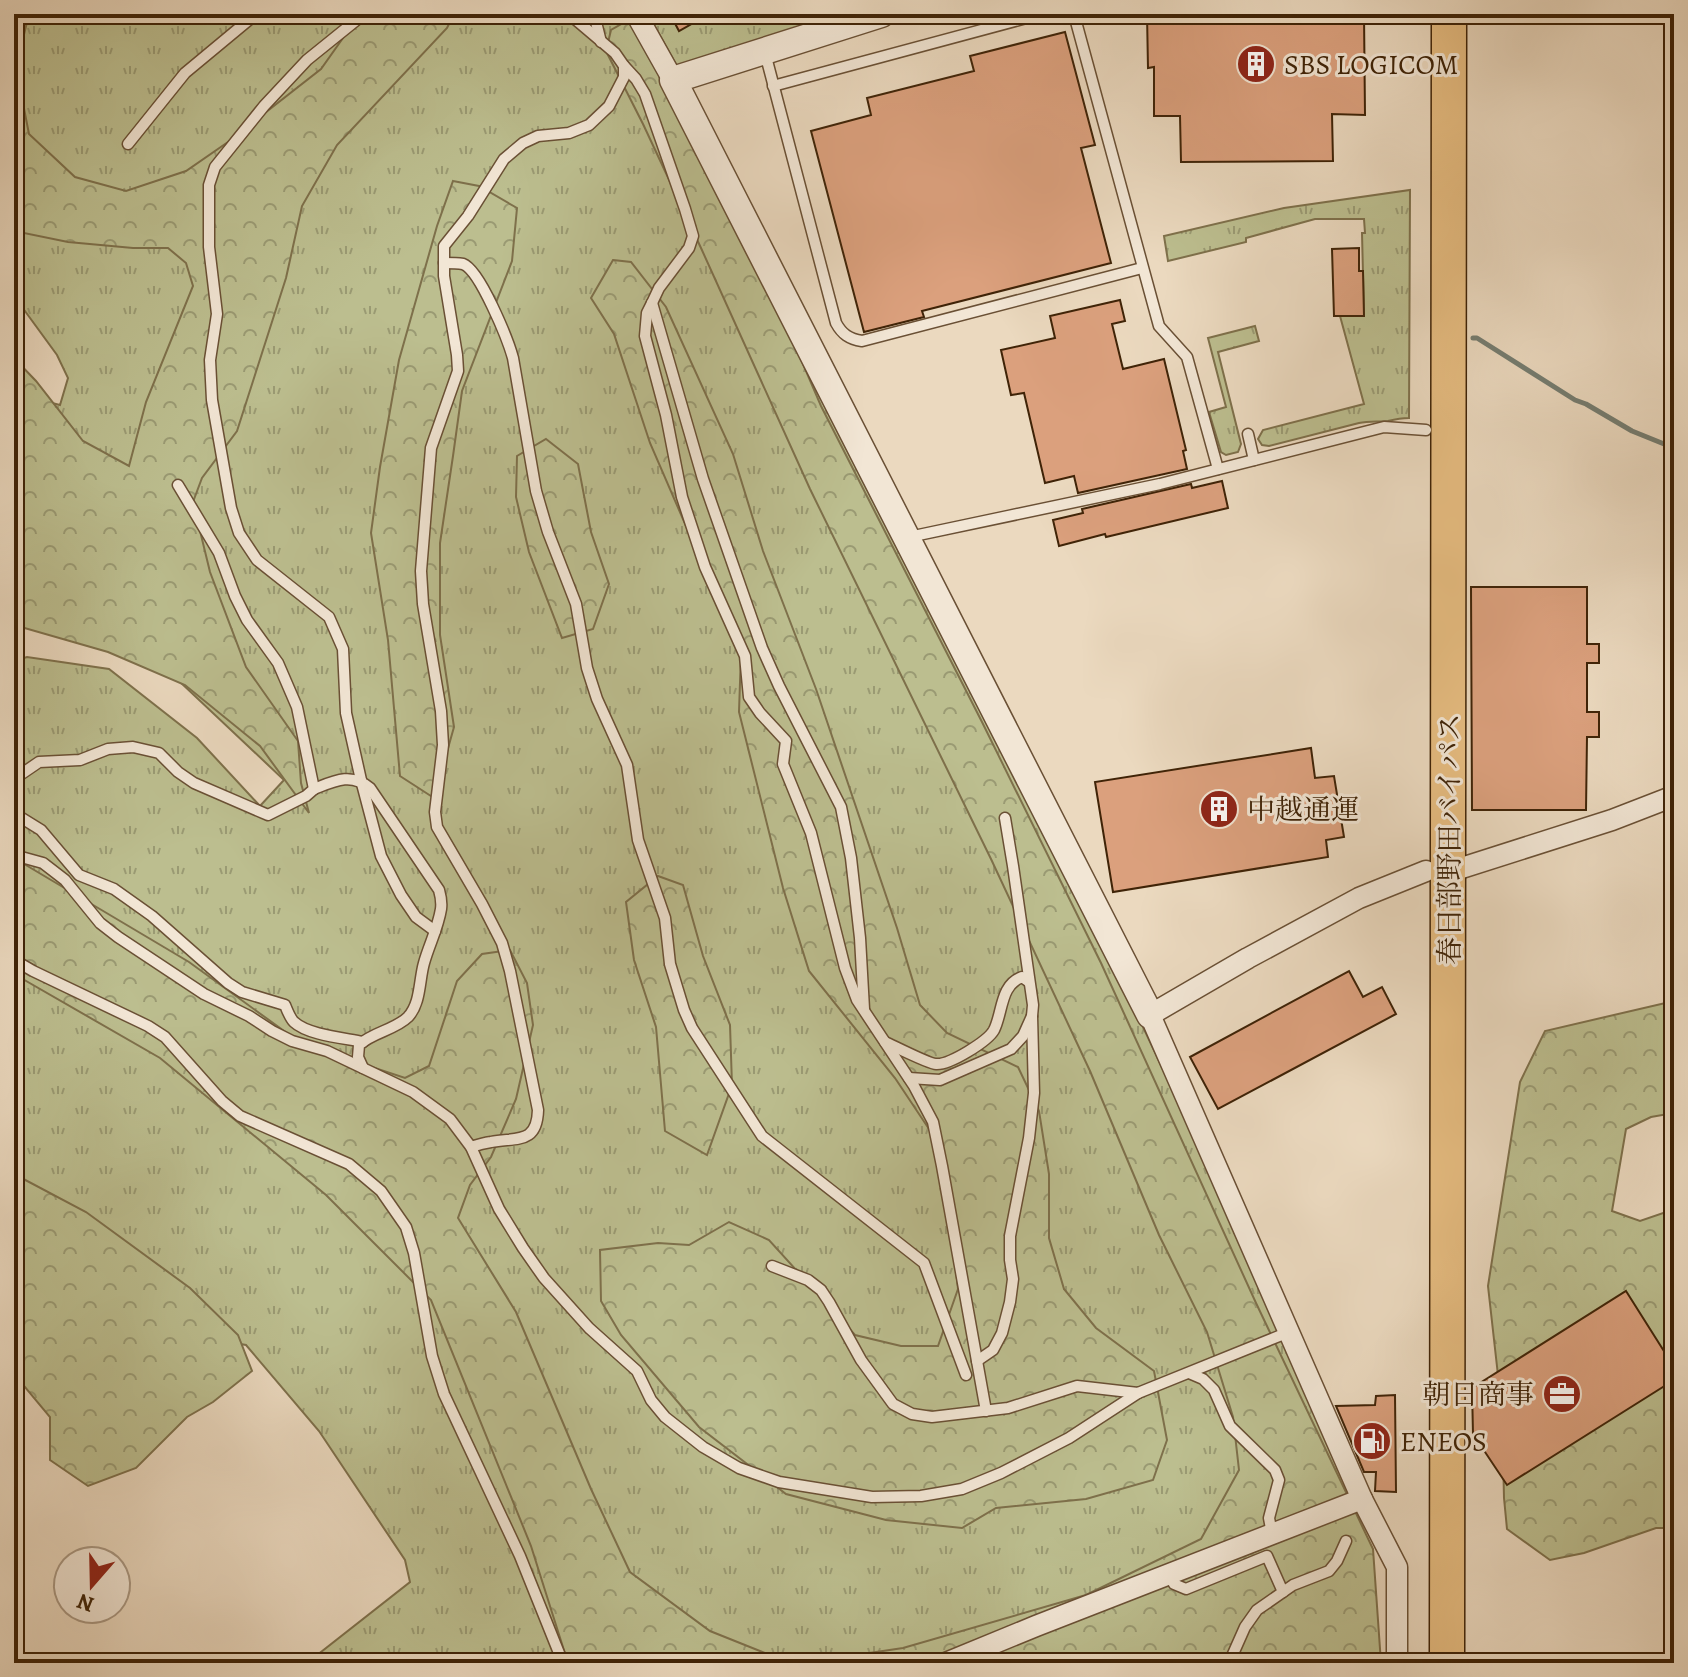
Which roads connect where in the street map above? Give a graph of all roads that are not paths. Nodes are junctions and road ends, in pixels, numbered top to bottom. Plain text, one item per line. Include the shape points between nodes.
1 (256, 14) edge
2 (364, 14) edge
3 (569, 14) edge
4 (594, 14) edge
5 (636, 14) edge
6 (881, 14) edge
7 (1041, 14) edge
8 (1073, 14) edge
9 (1427, 14) edge
10 (1449, 14) edge
11 (601, 42) junction
12 (764, 51) junction
13 (624, 66) junction
14 (673, 80) junction
15 (773, 86) junction
16 (128, 144) dead end
17 (444, 263) junction
18 (1142, 268) junction
19 (652, 303) junction
20 (1426, 430) junction
21 (1248, 434) dead end
22 (1254, 460) junction
23 (1218, 469) junction
24 (178, 485) dead end
25 (906, 538) junction
26 (16, 776) edge
27 (361, 780) junction
28 (314, 789) junction
29 (1674, 796) edge
30 (1005, 818) dead end
31 (14, 855) edge
32 (1438, 872) junction
33 (435, 931) junction
34 (14, 960) edge
35 (1029, 982) junction
36 (864, 1011) junction
37 (1150, 1015) junction
38 (1032, 1016) junction
39 (885, 1042) junction
40 (361, 1043) junction
41 (327, 1051) junction
42 (363, 1068) junction
43 (909, 1078) junction
44 (471, 1147) junction
45 (772, 1266) dead end
46 (971, 1331) junction
47 (1289, 1332) junction
48 (952, 1335) junction
49 (977, 1361) junction
50 (1189, 1373) junction
51 (966, 1375) dead end
52 (1138, 1393) junction
53 (986, 1411) junction
54 (1362, 1499) junction
55 (1272, 1534) junction
56 (1346, 1541) dead end
57 (1169, 1574) junction
58 (1283, 1592) junction
59 (563, 1663) edge
60 (946, 1663) edge
61 (1229, 1663) edge
62 (1397, 1663) edge
63 (1424, 1663) edge
64 (1447, 1663) edge

1 - 16 lane via 185,73
2 - 27 lane via 307,60 264,106 215,167 209,185 217,314 210,360 212,400 231,508 239,533 257,560 329,617 343,649 346,713
3 - 11 lane
4 - 11 lane
5 - 14 street
6 - 12 street
7 - 15 lane
8 - 18 lane
9 - 20 highway, 春日部野田バイパス
10 - 32 highway, 春日部野田バイパス
11 - 13 lane
12 - 14 street
12 - 15 lane
13 - 17 lane via 609,106 589,125 538,136 504,159 444,246
13 - 19 lane via 645,94 693,236
14 - 25 street
15 - 18 lane via 836,323 853,340
17 - 44 lane via 458,371 431,448 421,571 443,745 435,812 437,827 502,943 538,1110 538,1120 526,1137
17 - 48 lane via 474,272 507,338 536,491 576,604 597,699 627,765 638,840 665,918 670,964 692,1028 762,1136 924,1263
18 - 23 lane via 1159,326 1187,357
19 - 36 lane via 703,479 762,648 841,807 859,924
19 - 36 lane via 645,336 682,497 705,567 745,656 749,697 786,741 783,764 811,833 845,968
20 - 22 lane via 1384,427
20 - 32 highway, 春日部野田バイパス
21 - 22 lane
22 - 23 lane
23 - 25 lane
24 - 28 lane via 219,553 247,620 278,663 297,707
25 - 37 street
26 - 28 lane via 39,762 80,760 108,749 133,747 159,753 194,783 268,815
26 - 40 lane via 15,808 20,817 41,830 79,875 114,889 152,916 242,992 285,1005 293,1021 304,1028
27 - 28 lane
27 - 33 lane via 381,856 416,917
27 - 33 lane via 439,890 442,904
29 - 32 street
30 - 35 lane
31 - 41 lane via 43,863 65,880 100,923 204,994 292,1041
32 - 37 street via 1359,898
32 - 63 highway, 春日部野田バイパス
32 - 64 highway, 春日部野田バイパス
33 - 40 lane via 409,1016
34 - 59 lane via 148,1026 165,1037 240,1116 349,1164 381,1191 406,1227 444,1394
35 - 38 lane
35 - 39 lane via 1017,978 1004,995 993,1032 958,1059 936,1065
36 - 39 lane
37 - 47 street
38 - 43 lane via 1011,1049 940,1080
38 - 49 lane via 1034,1093 1010,1236 1010,1302 993,1350
39 - 43 lane
40 - 41 lane
40 - 42 lane via 358,1057
41 - 42 lane
42 - 44 lane via 413,1092 450,1119
43 - 46 lane via 933,1122
44 - 52 lane via 499,1209 544,1278 637,1371 665,1417 739,1468 779,1482 872,1497 962,1489 1069,1438
45 - 53 lane via 821,1290 893,1404 932,1417
46 - 48 lane
46 - 49 lane
47 - 50 lane
47 - 54 street
48 - 51 lane
49 - 53 lane
50 - 52 lane
50 - 55 lane via 1214,1390 1230,1426 1275,1470 1279,1480 1269,1518
52 - 53 lane via 1077,1386
54 - 55 street
54 - 62 street via 1397,1567
55 - 57 street
56 - 58 lane via 1329,1571
57 - 58 lane via 1174,1584 1186,1589 1267,1556
57 - 60 street
58 - 61 lane via 1257,1610

